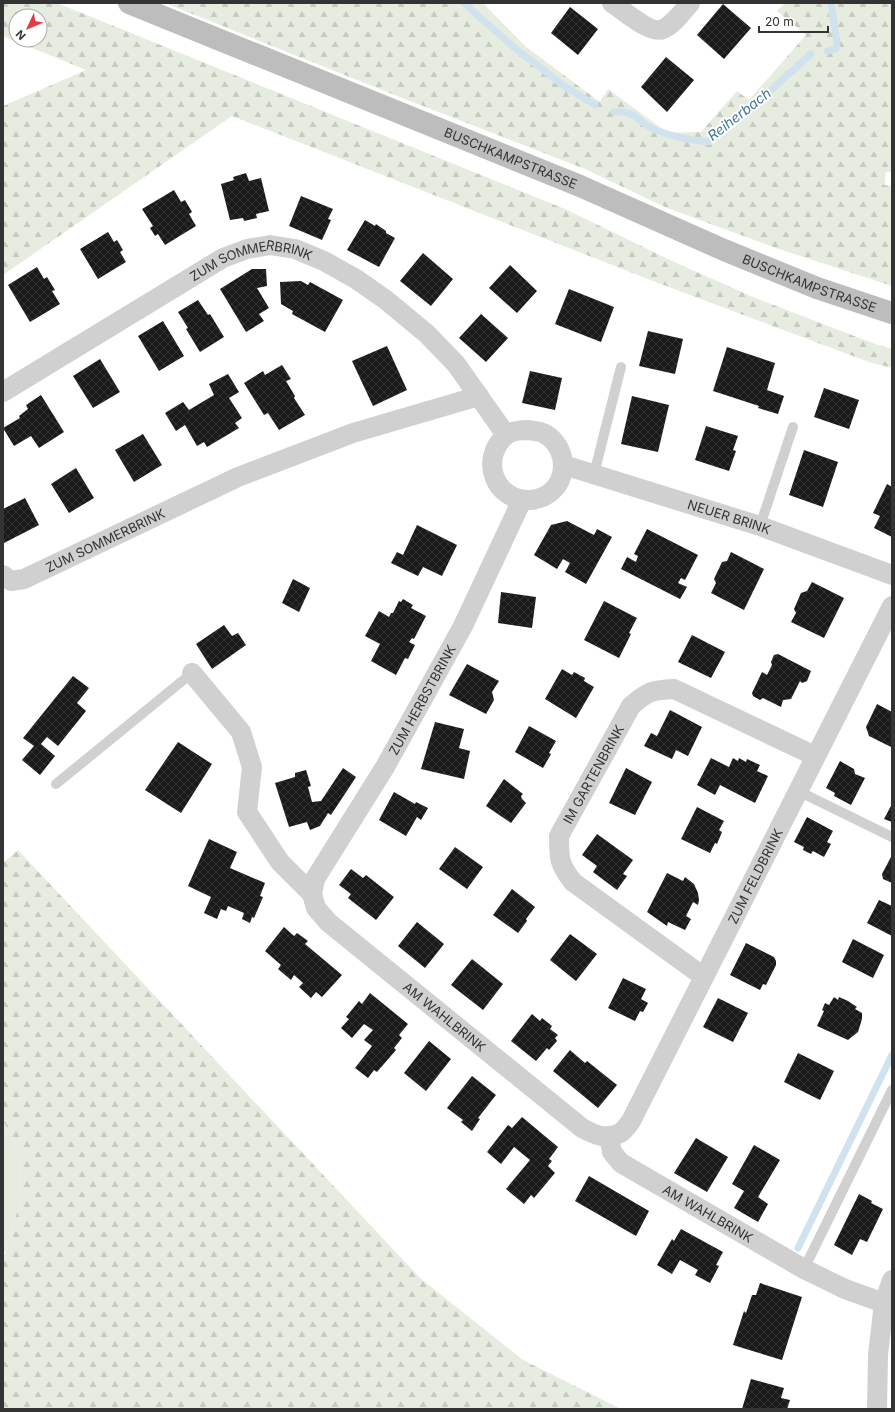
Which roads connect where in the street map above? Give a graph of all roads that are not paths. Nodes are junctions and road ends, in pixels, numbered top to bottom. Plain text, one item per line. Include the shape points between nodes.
1 (129, 3) edge
2 (612, 3) edge
3 (690, 3) edge
4 (892, 313) edge
5 (621, 367) dead end
6 (3, 392) edge
7 (479, 396) junction
8 (793, 427) dead end
9 (506, 435) junction
10 (564, 465) junction
11 (594, 474) junction
12 (522, 500) junction
13 (760, 526) junction
14 (892, 575) edge
15 (6, 583) edge
16 (892, 606) edge
17 (192, 673) joint
18 (815, 756) junction
19 (56, 784) dead end
20 (798, 791) junction
21 (892, 837) edge
22 (312, 894) junction
23 (704, 977) junction
24 (892, 1090) edge
25 (609, 1136) junction
26 (804, 1269) junction
27 (892, 1280) edge
28 (884, 1303) junction
29 (877, 1409) edge

1 - 4 main road, BUSCHKAMPSTRASSE via 580,186 817,288
2 - 3 street via 652,30 662,30 671,25
5 - 11 lane
6 - 7 street, ZUM SOMMERBRINK via 223,258 247,249 270,245 295,249 324,261 386,300 427,334 456,364
7 - 9 street, ZUM SOMMERBRINK
7 - 15 street, ZUM SOMMERBRINK via 353,433 238,477 24,579
8 - 13 lane
9 - 10 street via 528,430 544,433 561,451
9 - 12 street via 494,455 492,470 504,492
10 - 11 street, NEUER BRINK
10 - 12 street via 559,482 552,492 538,500
11 - 13 street, NEUER BRINK
12 - 22 street, ZUM HERBSTBRINK via 463,626 385,766 315,879
13 - 14 street, NEUER BRINK
16 - 18 street, ZUM FELDBRINK
17 - 19 lane
17 - 22 street, AM WAHLBRINK via 241,732 252,767 247,812 280,862
18 - 20 street, ZUM FELDBRINK
18 - 23 street, IM GARTENBRINK via 674,689 655,690 631,706 559,836 559,855 563,870 573,882
20 - 21 lane
20 - 23 street, ZUM FELDBRINK
22 - 25 street, AM WAHLBRINK via 316,908 328,922 582,1128 596,1136
23 - 25 street, ZUM FELDBRINK via 631,1121 621,1133
24 - 26 lane
25 - 26 street, AM WAHLBRINK via 612,1152 621,1163
26 - 28 street, AM WAHLBRINK via 845,1289
27 - 28 street
28 - 29 street via 878,1355

